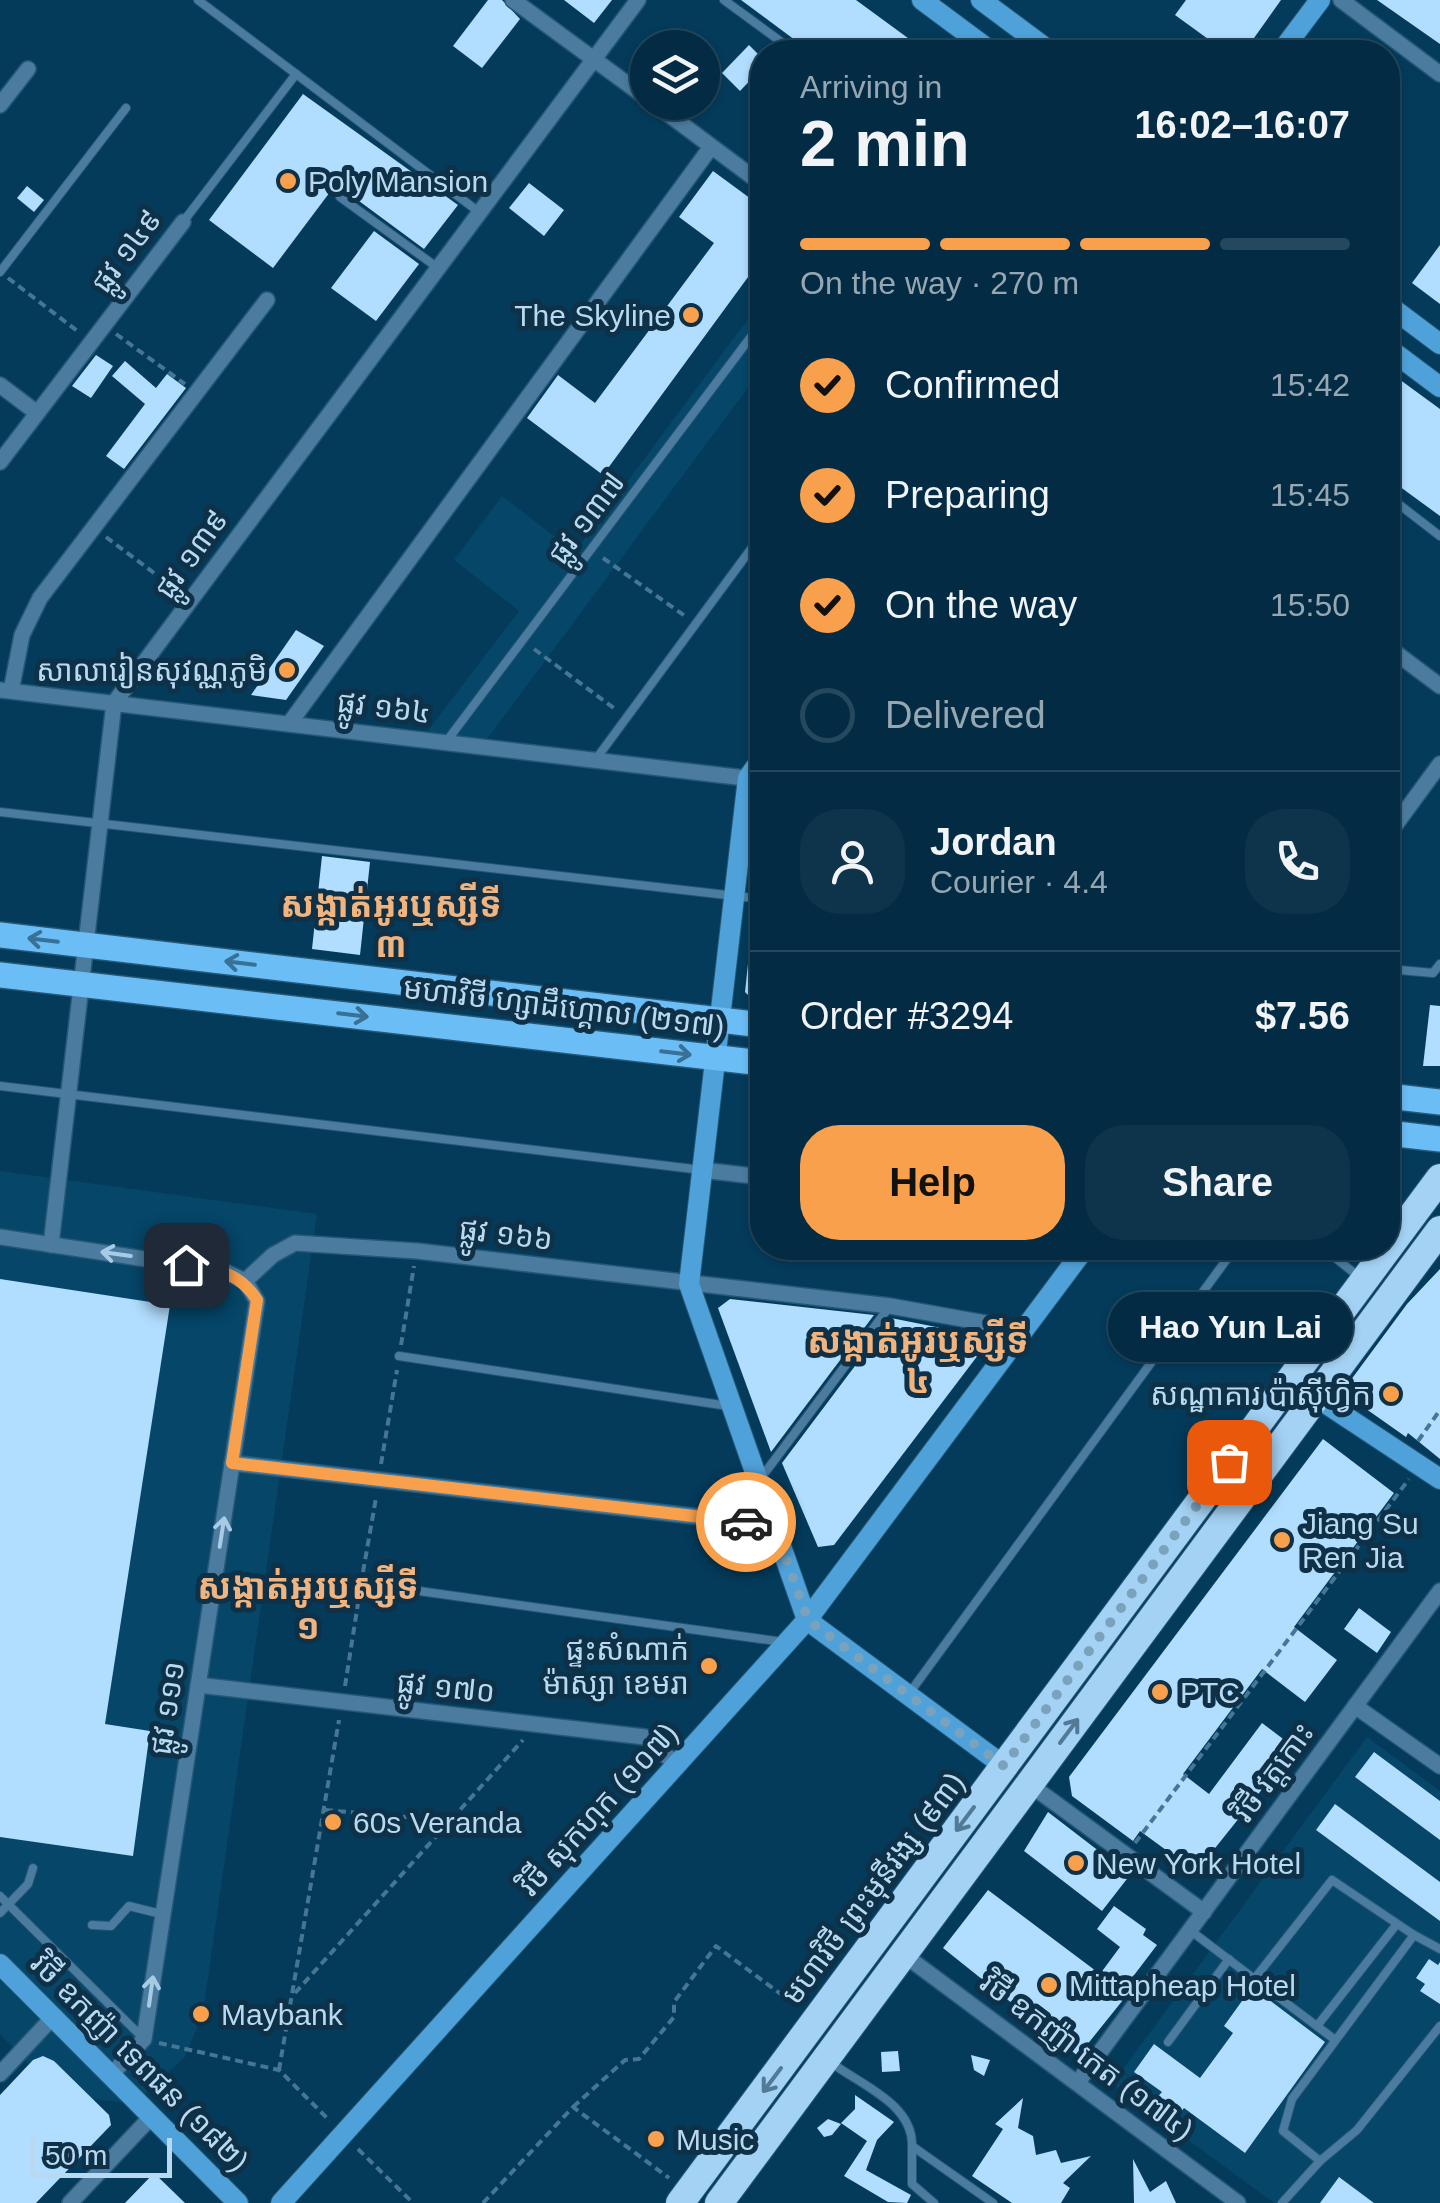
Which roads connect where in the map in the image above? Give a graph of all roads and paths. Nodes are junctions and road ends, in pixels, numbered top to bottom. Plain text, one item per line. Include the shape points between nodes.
1 (198, 0) edge
2 (513, 0) edge
3 (638, 0) edge
4 (724, 0) edge
5 (922, 0) edge
6 (981, 0) edge
7 (1320, 0) edge
8 (1341, 0) edge
9 (779, 40) edge
10 (976, 40) edge
11 (1035, 40) edge
12 (1290, 40) edge
13 (1395, 40) edge
14 (1400, 44) edge
15 (594, 59) junction
16 (28, 69) dead end
17 (296, 74) junction
18 (1440, 74) edge
19 (630, 86) edge
20 (0, 105) edge
21 (126, 108) dead end
22 (676, 120) edge
23 (711, 146) junction
24 (750, 175) edge
25 (340, 196) dead end
26 (479, 212) junction
27 (183, 222) joint
28 (438, 268) junction
29 (0, 272) edge
30 (267, 300) dead end
31 (1400, 313) edge
32 (104, 325) junction
33 (750, 338) edge
34 (92, 342) junction
35 (1440, 344) edge
36 (1400, 357) edge
37 (0, 385) edge
38 (1440, 387) edge
39 (197, 393) junction
40 (38, 413) junction
41 (0, 462) edge
42 (1400, 505) edge
43 (94, 528) junction
44 (1440, 536) edge
45 (591, 549) junction
46 (750, 550) edge
47 (191, 600) junction
48 (696, 623) junction
49 (522, 640) junction
50 (1400, 656) edge
51 (1440, 686) edge
52 (5, 691) edge
53 (114, 704) junction
54 (626, 717) junction
55 (289, 724) junction
56 (446, 742) junction
57 (596, 760) junction
58 (1440, 764) edge
59 (750, 778) edge
60 (750, 807) edge
61 (0, 812) edge
62 (1400, 819) edge
63 (100, 824) junction
64 (734, 896) junction
65 (750, 898) edge
66 (0, 936) edge
67 (86, 945) junction
68 (1440, 964) edge
69 (1400, 971) edge
70 (0, 975) edge
71 (82, 984) junction
72 (720, 1020) junction
73 (750, 1024) edge
74 (715, 1058) junction
75 (750, 1062) edge
76 (0, 1086) edge
77 (69, 1094) junction
78 (1400, 1097) edge
79 (1440, 1102) edge
80 (1400, 1135) edge
81 (1440, 1139) edge
82 (702, 1170) junction
83 (750, 1175) edge
84 (1440, 1178) edge
85 (1440, 1230) edge
86 (1400, 1232) edge
87 (0, 1237) edge
88 (51, 1245) junction
89 (417, 1252) junction
90 (1075, 1260) edge
91 (1226, 1260) edge
92 (1338, 1260) edge
93 (1379, 1260) edge
94 (1364, 1280) junction
95 (245, 1281) junction
96 (689, 1284) junction
97 (1388, 1299) junction
98 (890, 1306) junction
99 (1016, 1341) junction
100 (399, 1356) junction
101 (1316, 1397) junction
102 (732, 1407) junction
103 (1440, 1410) edge
104 (1412, 1461) junction
105 (232, 1463) junction
106 (1440, 1479) edge
107 (379, 1480) junction
108 (759, 1481) junction
109 (771, 1517) junction
110 (362, 1582) junction
111 (1440, 1591) edge
112 (808, 1620) junction
113 (787, 1642) junction
114 (198, 1684) junction
115 (908, 1695) junction
116 (342, 1704) junction
117 (1355, 1706) junction
118 (536, 1725) junction
119 (678, 1766) junction
120 (1004, 1766) junction
121 (1440, 1766) edge
122 (1029, 1784) junction
123 (324, 1810) junction
124 (450, 1821) junction
125 (1126, 1854) junction
126 (33, 1868) dead end
127 (0, 1896) edge
128 (9, 1905) junction
129 (1204, 1912) junction
130 (0, 1913) edge
131 (161, 1914) junction
132 (92, 1925) dead end
133 (1396, 1925) junction
134 (1191, 1931) junction
135 (1414, 1935) junction
136 (1440, 1949) edge
137 (903, 1954) junction
138 (1229, 1959) junction
139 (0, 1964) edge
140 (1254, 1978) junction
141 (293, 1995) junction
142 (54, 2018) junction
143 (816, 2020) junction
144 (1316, 2026) junction
145 (1440, 2026) edge
146 (144, 2039) junction
147 (1334, 2039) junction
148 (1168, 2042) dead end
149 (826, 2058) junction
150 (279, 2070) junction
151 (0, 2074) edge
152 (110, 2075) junction
153 (1078, 2082) junction
154 (573, 2107) junction
155 (152, 2116) junction
156 (344, 2135) junction
157 (912, 2146) junction
158 (1320, 2161) junction
159 (684, 2198) edge
160 (722, 2202) edge
161 (70, 2203) edge
162 (238, 2203) edge
163 (281, 2203) edge
164 (414, 2203) edge
165 (483, 2203) edge
166 (934, 2203) edge
167 (993, 2203) edge
168 (1238, 2203) edge
169 (1282, 2203) edge

1 - 17 lane
2 - 15 street
3 - 15 street, ផ្លូវ ១៣៩
4 - 9 lane
5 - 10 street
6 - 11 street
7 - 12 street
8 - 13 street
14 - 18 street
15 - 19 street
15 - 26 street, ផ្លូវ ១៣៩
16 - 20 street
17 - 26 lane
17 - 27 lane, ផ្លូវ ១៤៩
21 - 29 lane
22 - 23 street
23 - 24 street
23 - 55 street
25 - 28 lane
26 - 28 street, ផ្លូវ ១៣៩
27 - 32 street, ផ្លូវ ១៤៩
28 - 47 street, ផ្លូវ ១៣៩
29 - 34 path
30 - 39 street
31 - 35 street
32 - 34 street, ផ្លូវ ១៤៩
32 - 39 path
33 - 45 lane, ផ្លូវ ១៣៧
34 - 40 street, ផ្លូវ ១៤៩
36 - 38 street
37 - 40 street
39 - 43 street
40 - 41 street, ផ្លូវ ១៤៩
42 - 44 lane
43 - 47 path
43 - 52 street via 29,617
45 - 48 path
45 - 49 lane, ផ្លូវ ១៣៧
46 - 48 lane
47 - 53 street, ផ្លូវ ១៣៩
48 - 54 lane
49 - 54 path
49 - 56 lane, ផ្លូវ ១៣៧
50 - 51 street
52 - 53 street, ផ្លូវ ១៦៤
53 - 55 street, ផ្លូវ ១៦៤
53 - 63 street, ផ្លូវ ១៣៩
54 - 57 lane
55 - 56 street, ផ្លូវ ១៦៤
56 - 57 street, ផ្លូវ ១៦៤
57 - 59 street, ផ្លូវ ១៦៤
58 - 62 street
60 - 64 street
61 - 63 lane
63 - 64 lane
63 - 67 street, ផ្លូវ ១៣៩
64 - 65 lane
64 - 72 street
67 -> 66 main road, មហាវិថី ហ្សាដឹហ្គោល (២១៧)
67 - 71 street, ផ្លូវ ១៣៩
72 -> 67 main road, មហាវិថី ហ្សាដឹហ្គោល (២១៧)
68 - 69 lane via 1433,973
70 - 71 main road, មហាវិថី ហ្សាដឹហ្គោល (២១៧)
71 -> 74 main road, មហាវិថី ហ្សាដឹហ្គោល (២១៧)
71 - 77 street, ផ្លូវ ១៣៩
72 - 73 main road, មហាវិថី ហ្សាដឹហ្គោល (២១៧)
72 - 74 street
74 - 75 main road, មហាវិថី ហ្សាដឹហ្គោល (២១៧)
74 - 82 street
76 - 77 lane
77 - 82 lane
77 - 88 street, ផ្លូវ ១៣៩
78 - 79 main road
80 - 81 main road
82 - 83 street
82 - 96 street
84 - 86 highway, មហាវិថី ព្រះមុនីវង្ស (៩៣)
85 - 97 highway, មហាវិថី ព្រះមុនីវង្ស (៩៣)
87 - 88 street
95 -> 88 street via 224,1270
89 - 95 street, ផ្លូវ ១៦៦ via 295,1243
89 - 96 street, ផ្លូវ ១៦៦
89 - 100 path
90 - 99 street, វិថី សុកហុក (១០៧)
91 - 115 lane
92 - 94 lane
93 - 94 highway, មហាវិថី ព្រះមុនីវង្ស (៩៣)
94 - 97 lane
94 - 120 highway, មហាវិថី ព្រះមុនីវង្ស (៩៣)
95 - 105 street, ផ្លូវ ១១១ via 257,1300
96 - 98 street, ផ្លូវ ១៦៦
96 - 102 street
97 - 101 highway, មហាវិថី ព្រះមុនីវង្ស (៩៣)
98 - 99 street, ផ្លូវ ១៦៦ via 991,1324
98 - 108 lane
99 - 112 street, វិថី សុកហុក (១០៧)
100 - 102 lane
100 - 107 path
101 - 104 street
122 -> 101 highway, មហាវិថី ព្រះមុនីវង្ស (៩៣)
102 - 108 street
103 - 104 path
104 - 106 street
104 - 125 path
105 - 107 street
114 -> 105 street, ផ្លូវ ១១១
107 - 109 street via 753,1523
107 - 110 path
108 - 109 street
109 - 112 street
110 - 113 lane
110 - 116 path
111 - 117 street, វិថី វត្តកោះ
112 - 113 street, វិថី សុកហុក (១០៧)
112 - 115 street
113 - 119 street, វិថី សុកហុក (១០៧)
114 - 116 street, ផ្លូវ ១៧០
114 - 131 street, ផ្លូវ ១១១
115 - 120 street
116 - 118 street, ផ្លូវ ១៧០
116 - 123 path
117 - 121 street
117 - 129 street, វិថី វត្តកោះ
118 - 119 street, ផ្លូវ ១៧០ via 645,1737
118 - 124 path
119 - 156 street, វិថី សុកហុក (១០៧)
120 -> 143 highway, មហាវិថី ព្រះមុនីវង្ស (៩៣)
122 - 125 street
122 - 137 highway, មហាវិថី ព្រះមុនីវង្ស (៩៣)
123 - 124 path
123 - 141 path
124 - 141 path
125 - 129 street
126 - 128 lane
127 - 128 lane
128 - 130 lane
128 - 146 lane
129 - 134 street, វិថី វត្តកោះ
131 - 132 lane via 129,1906 112,1926
146 -> 131 street, ផ្លូវ ១១១
133 - 135 lane
133 - 140 lane via 1332,1880
133 - 144 lane
134 - 138 lane
134 - 153 street, វិថី វត្តកោះ
135 - 136 lane
135 - 147 lane
137 - 149 highway, មហាវិថី ព្រះមុនីវង្ស (៩៣)
137 - 153 street, វិថី ឧកញ៉ា កេត (១៧៤)
138 - 140 lane
138 - 148 lane
139 - 142 street, វិថី ឧកញ៉ា ទេពផន (១៨២)
140 - 144 lane
141 - 150 path
142 - 151 street
142 - 152 street, វិថី ឧកញ៉ា ទេពផន (១៨២)
143 - 154 path via 716,1946 674,2002 674,2017 639,2059 625,2060
143 -> 159 highway, មហាវិថី ព្រះមុនីវង្ស (៩៣)
144 - 147 lane
145 - 158 lane via 1358,2130
146 - 150 path
146 - 152 street
147 - 158 lane via 1292,2099 1283,2130
149 - 157 lane via 905,2114
149 - 160 highway, មហាវិថី ព្រះមុនីវង្ស (៩៣)
150 - 156 path
152 - 155 street, វិថី ឧកញ៉ា ទេពផន (១៨២)
153 - 168 street, វិថី ឧកញ៉ា កេត (១៧៤)
154 - 159 path
154 - 165 path
155 - 161 street
155 - 162 street, វិថី ឧកញ៉ា ទេពផន (១៨២)
156 - 163 street, វិថី សុកហុក (១០៧)
156 - 164 path
157 - 166 lane via 912,2184
157 - 167 lane
158 - 169 lane

